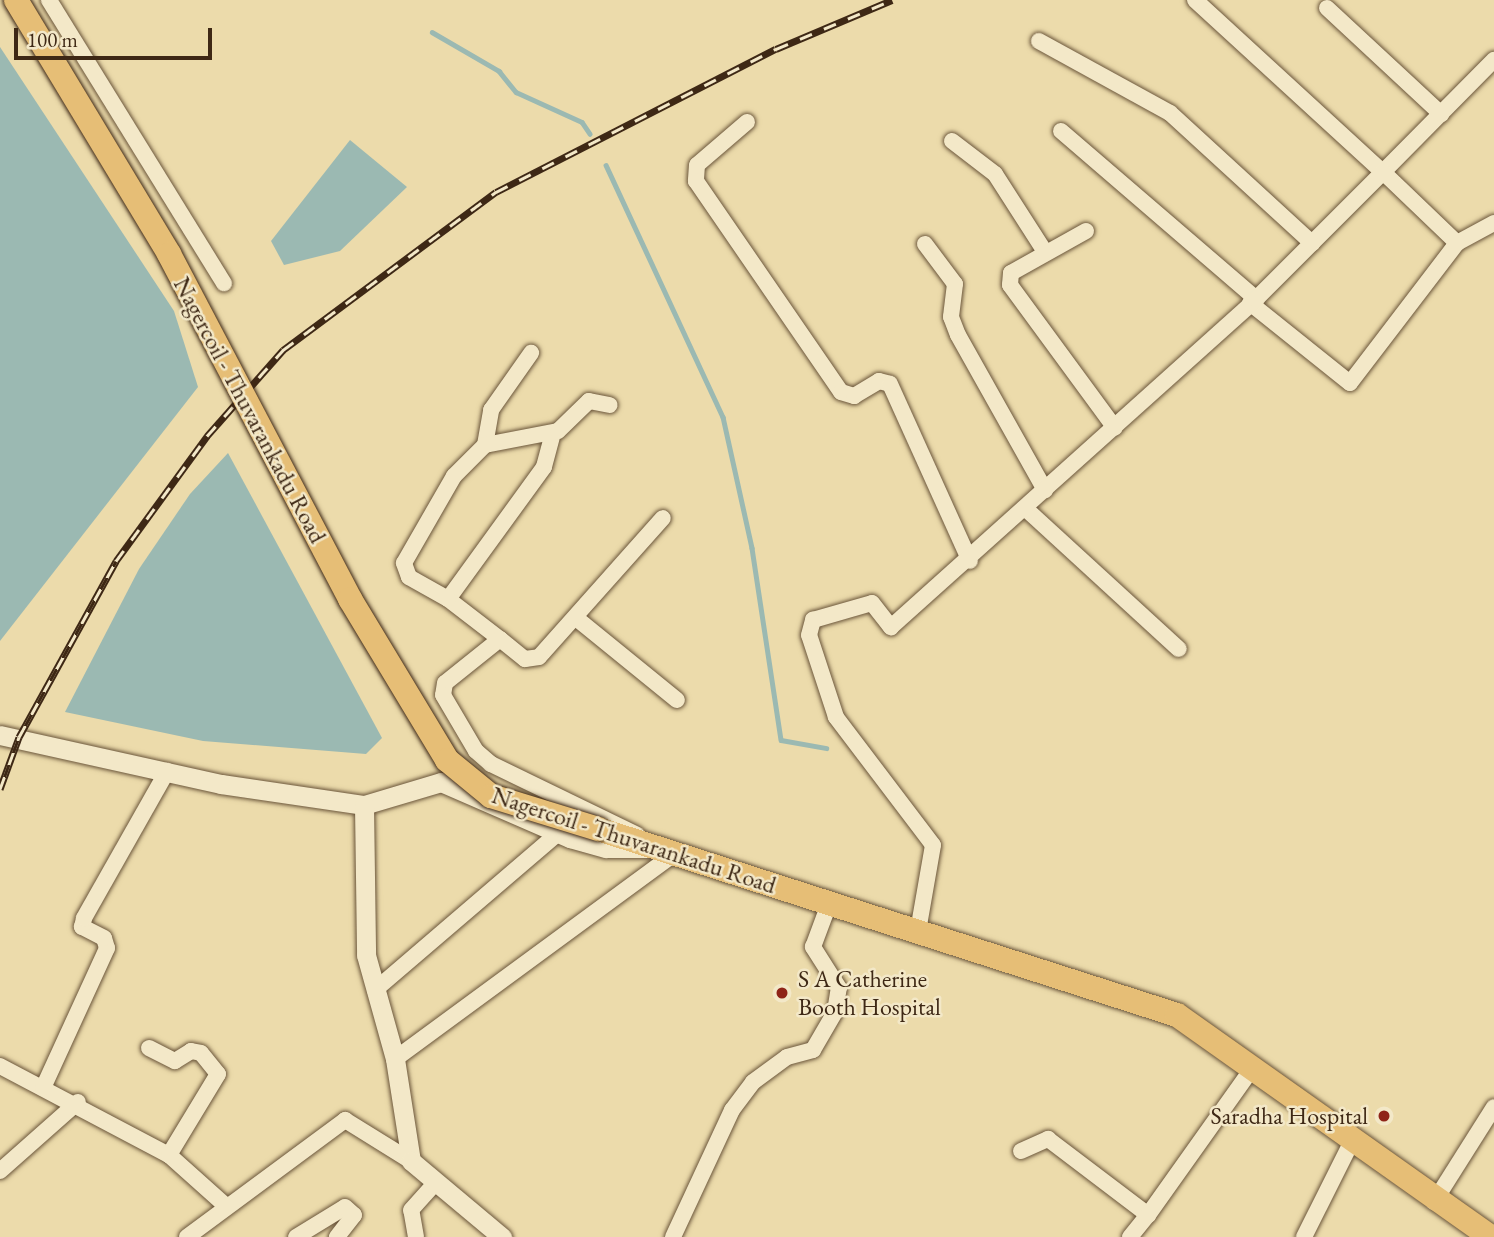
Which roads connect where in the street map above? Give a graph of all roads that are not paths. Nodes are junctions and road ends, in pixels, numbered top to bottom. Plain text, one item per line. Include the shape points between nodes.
1 (16, 0) edge
2 (49, 0) edge
3 (1195, 0) edge
4 (1327, 8) dead end
5 (1039, 41) dead end
6 (1494, 60) edge
7 (1441, 114) junction
8 (747, 122) dead end
9 (1061, 131) dead end
10 (952, 141) dead end
11 (1383, 172) junction
12 (1494, 223) edge
13 (1086, 230) dead end
14 (1312, 243) junction
15 (1457, 243) junction
16 (925, 244) dead end
17 (1045, 252) junction
18 (224, 283) dead end
19 (1253, 301) junction
20 (531, 353) dead end
21 (610, 405) dead end
22 (1115, 428) junction
23 (553, 433) junction
24 (485, 445) junction
25 (1045, 490) junction
26 (1026, 509) junction
27 (663, 518) dead end
28 (970, 561) junction
29 (448, 599) junction
30 (576, 618) junction
31 (500, 639) junction
32 (1179, 649) dead end
33 (677, 700) dead end
34 (0, 734) edge
35 (167, 771) junction
36 (363, 805) junction
37 (557, 834) junction
38 (665, 850) junction
39 (829, 904) junction
40 (918, 931) junction
41 (375, 990) junction
42 (149, 1048) dead end
43 (395, 1059) junction
44 (0, 1066) edge
45 (1254, 1066) junction
46 (43, 1088) junction
47 (78, 1102) junction
48 (1494, 1107) edge
49 (1352, 1141) junction
50 (1021, 1151) dead end
51 (169, 1155) junction
52 (411, 1161) junction
53 (0, 1171) edge
54 (435, 1183) junction
55 (1434, 1202) junction
56 (225, 1205) junction
57 (1148, 1215) junction
58 (187, 1237) edge
59 (296, 1237) edge
60 (337, 1237) edge
61 (416, 1237) edge
62 (502, 1237) edge
63 (673, 1237) edge
64 (1130, 1237) edge
65 (1304, 1237) edge
66 (1491, 1237) edge

1 - 38 main road, Nagercoil - Thuvarankadu Road, bridge via 112,154 350,599 447,760 491,796
2 - 18 street
3 - 11 street
4 - 7 street
5 - 14 street via 1170,113
6 - 7 street
7 - 11 street
8 - 28 street via 697,165 696,181 841,392 854,396 879,381 890,384
9 - 19 street
10 - 17 street via 995,174
11 - 14 street
11 - 15 street
12 - 15 street
13 - 17 street
14 - 19 street
15 - 19 street via 1345,384
16 - 25 street via 955,284 951,317 958,335
17 - 22 street via 1011,273 1010,285
19 - 22 street
20 - 24 street via 491,410
21 - 23 street via 589,401
22 - 25 street
23 - 24 street
23 - 29 street via 544,467
24 - 29 street via 441,494 404,564 409,577
25 - 26 street
26 - 28 street
26 - 32 street
27 - 30 street
28 - 40 street via 891,627 872,603 816,617 809,625 836,718 933,845
29 - 31 street
30 - 31 street via 535,660
30 - 33 street
31 - 38 street via 442,689 476,751 508,775 607,816
34 - 35 street
35 - 36 street
35 - 46 street via 84,918 82,927 104,938 107,948
36 - 37 street via 441,782
36 - 41 street via 366,955
37 - 38 street via 606,848
37 - 41 street
38 - 39 main road, Nagercoil - Thuvarankadu Road
38 - 43 street
39 - 40 main road, Nagercoil - Thuvarankadu Road
39 - 63 street via 813,947 838,988 835,1012 813,1050 787,1057 753,1082 732,1110
40 - 45 main road, Nagercoil - Thuvarankadu Road via 1130,995 1177,1015
41 - 43 street
42 - 51 street via 175,1061 191,1051 201,1053 218,1074
43 - 52 street
44 - 46 street
45 - 49 main road, Nagercoil - Thuvarankadu Road
45 - 57 street
46 - 47 street
47 - 51 street
47 - 53 street
48 - 55 street
49 - 55 main road, Nagercoil - Thuvarankadu Road
49 - 65 street
50 - 57 street via 1048,1139
51 - 56 street
52 - 54 street
52 - 56 street via 345,1120
54 - 61 street via 411,1210
54 - 62 street
55 - 66 main road, Nagercoil - Thuvarankadu Road
56 - 58 street
57 - 64 street
59 - 60 street via 345,1207 354,1215

